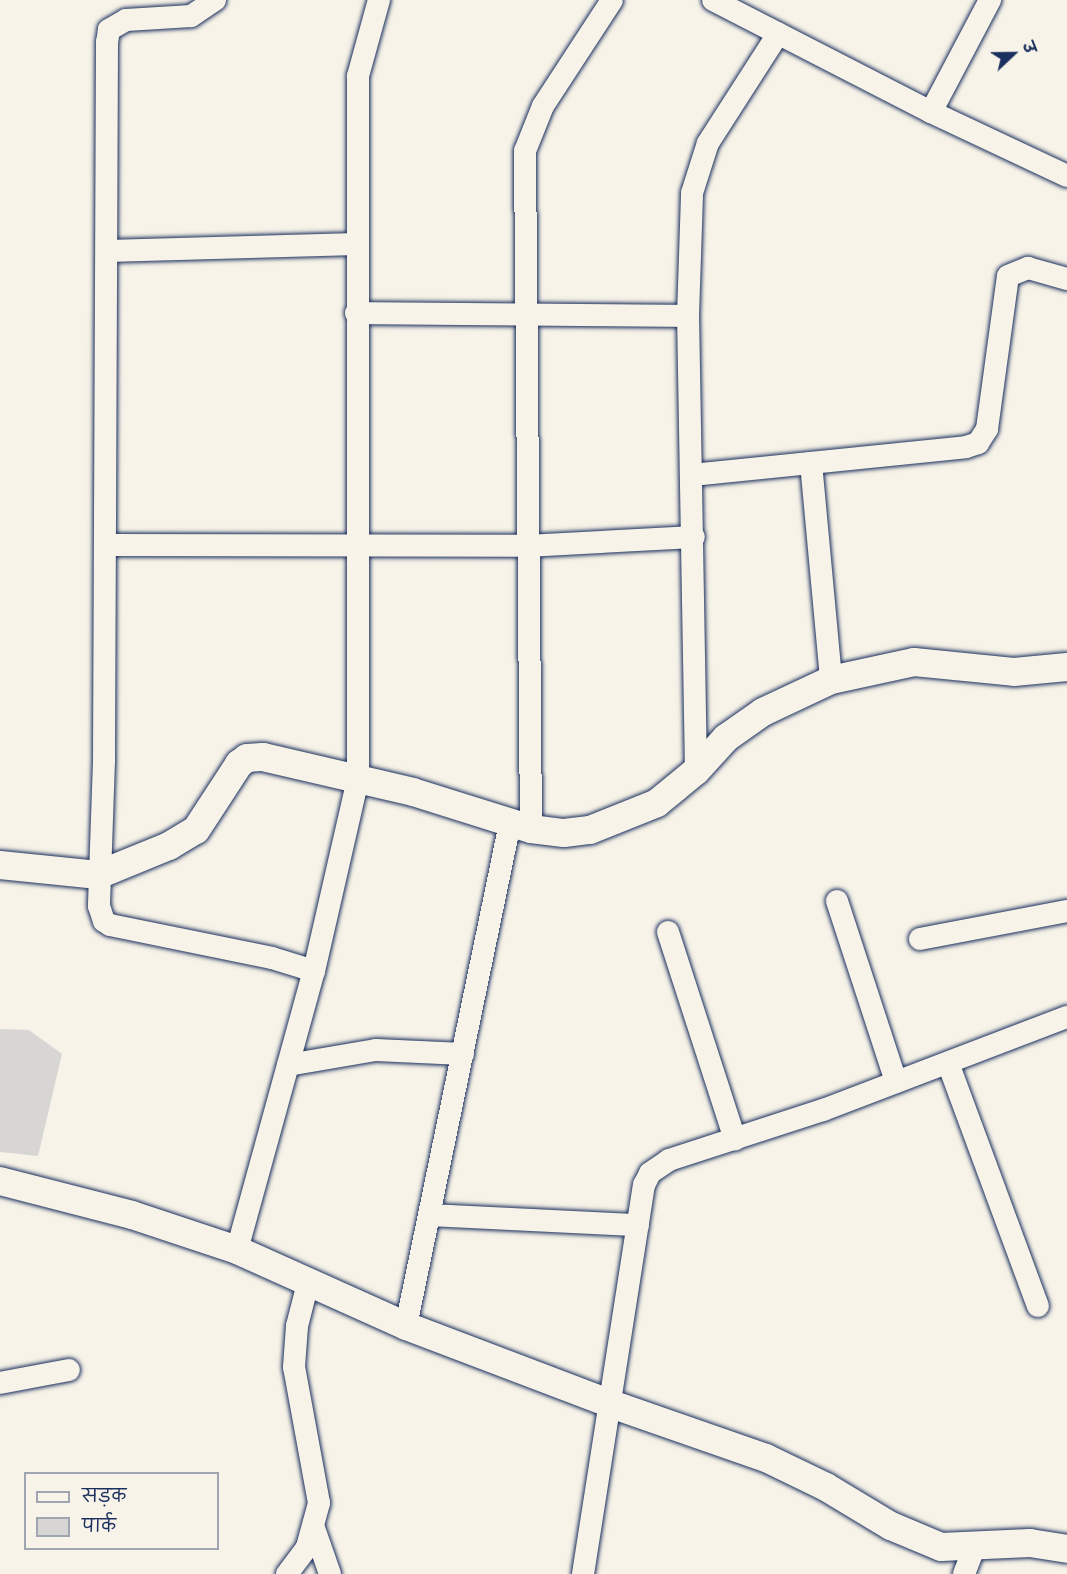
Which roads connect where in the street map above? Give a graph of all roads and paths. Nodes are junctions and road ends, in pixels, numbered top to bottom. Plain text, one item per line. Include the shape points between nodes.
1 (215, 0) edge
2 (379, 0) edge
3 (612, 0) edge
4 (713, 0) edge
5 (990, 0) edge
6 (778, 34) junction
7 (931, 112) junction
8 (1067, 176) edge
9 (355, 244) junction
10 (109, 251) junction
11 (1067, 279) edge
12 (356, 313) junction
13 (688, 316) junction
14 (525, 317) junction
15 (811, 463) junction
16 (692, 475) junction
17 (694, 537) junction
18 (106, 545) junction
19 (526, 546) junction
20 (359, 549) junction
21 (1067, 667) edge
22 (831, 680) junction
23 (696, 771) junction
24 (358, 779) junction
25 (521, 826) junction
26 (0, 865) edge
27 (98, 875) junction
28 (837, 901) dead end
29 (1067, 911) edge
30 (668, 932) dead end
31 (920, 939) dead end
32 (314, 971) junction
33 (1067, 1017) edge
34 (463, 1054) junction
35 (948, 1063) junction
36 (288, 1065) junction
37 (896, 1082) junction
38 (735, 1138) junction
39 (0, 1181) edge
40 (430, 1215) junction
41 (638, 1225) junction
42 (237, 1250) junction
43 (308, 1283) junction
44 (1038, 1306) dead end
45 (406, 1326) junction
46 (69, 1370) dead end
47 (0, 1383) edge
48 (611, 1404) junction
49 (314, 1528) junction
50 (974, 1548) junction
51 (1067, 1549) edge
52 (287, 1574) edge
53 (330, 1574) edge
54 (583, 1574) edge
55 (964, 1574) edge

1 - 10 street via 191,16 126,20 109,30
2 - 9 street via 358,76
3 - 14 street via 543,106 525,151
4 - 6 street
5 - 7 street
6 - 7 street
6 - 13 street via 708,143 698,168 691,212
7 - 8 street
9 - 10 street
9 - 12 street
10 - 18 street
11 - 15 street via 1028,268 1008,276 987,429 978,443
12 - 14 street
12 - 20 street
13 - 14 street
13 - 16 street
14 - 19 street
15 - 16 street
15 - 22 street
16 - 17 street
17 - 19 street
17 - 23 street
18 - 20 street
18 - 27 street via 103,836
19 - 20 street
19 - 25 street
20 - 24 street
21 - 22 street via 1014,672 914,662
22 - 23 street via 763,712 726,738
23 - 25 street via 657,803 623,819 581,831
24 - 25 street via 451,802
24 - 27 street via 263,757 247,758 239,764 196,830 184,839
24 - 32 street
25 - 34 street
26 - 27 street
27 - 32 street via 100,914 110,925 272,958
28 - 37 street
29 - 31 street
30 - 38 street
32 - 36 street
33 - 35 street
34 - 36 street via 376,1050
34 - 40 street
35 - 37 street
35 - 44 street
36 - 42 street
37 - 38 street
38 - 41 street via 658,1165 645,1185
39 - 42 street via 132,1215
40 - 41 street
40 - 45 street
41 - 48 street
42 - 43 street
43 - 45 street
43 - 49 street via 297,1326 294,1367 318,1480
45 - 48 street
46 - 47 street
48 - 50 street via 794,1470 919,1539 941,1547
48 - 54 street
49 - 52 street via 307,1547
49 - 53 street
50 - 51 street via 1030,1543
50 - 55 street

